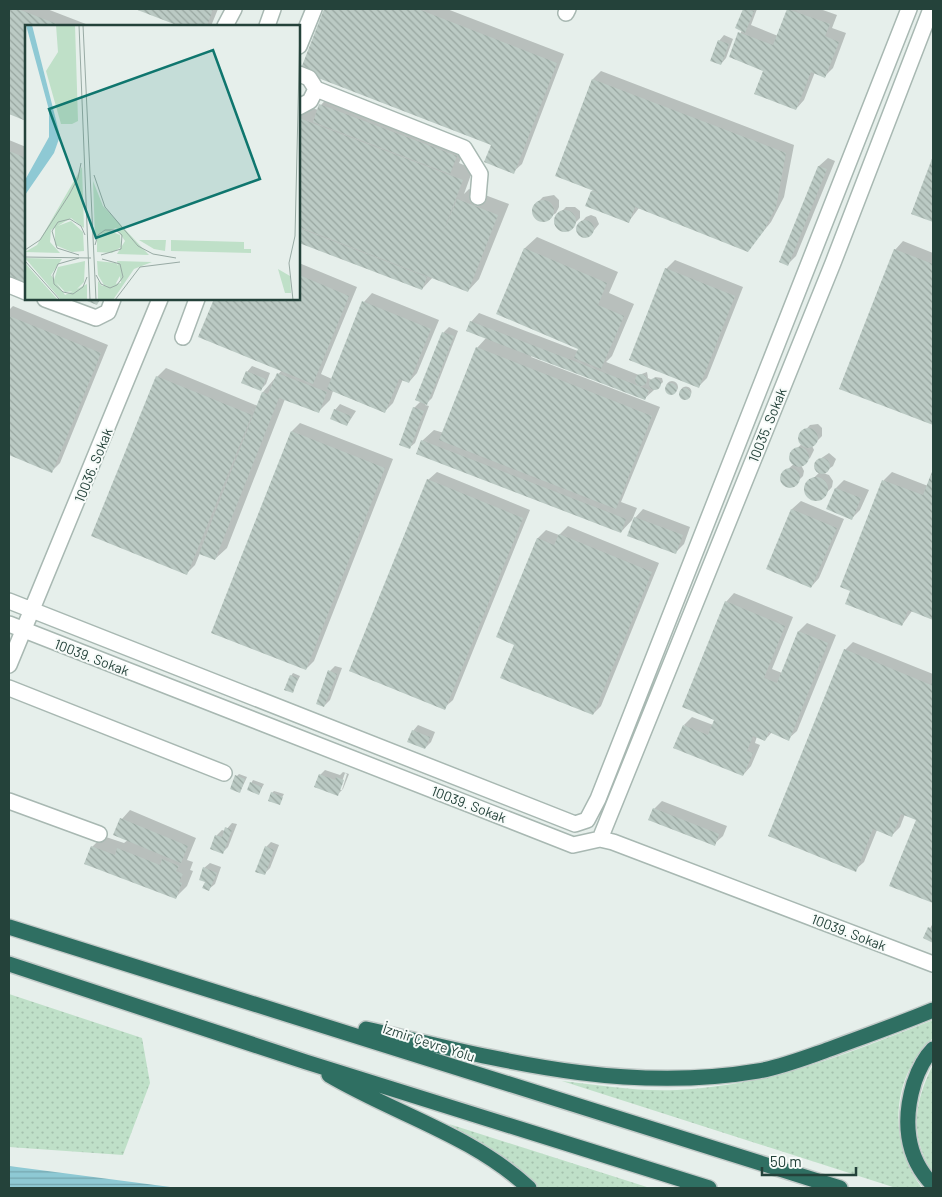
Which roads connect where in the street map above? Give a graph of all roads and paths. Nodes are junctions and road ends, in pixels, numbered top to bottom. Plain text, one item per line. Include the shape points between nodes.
1 (234, 9) edge
2 (273, 9) edge
3 (314, 9) edge
4 (909, 9) edge
5 (931, 9) edge
6 (226, 25) edge
7 (267, 25) edge
8 (300, 44) edge
9 (300, 74) edge
10 (316, 88) junction
11 (300, 106) edge
12 (478, 197) dead end
13 (9, 285) edge
14 (25, 292) edge
15 (48, 300) edge
16 (113, 300) edge
17 (160, 300) edge
18 (198, 300) edge
19 (183, 337) dead end
20 (9, 601) edge
21 (32, 610) junction
22 (9, 624) edge
23 (25, 630) junction
24 (9, 665) edge
25 (9, 688) edge
26 (224, 773) dead end
27 (9, 801) edge
28 (575, 824) joint
29 (99, 834) dead end
30 (600, 839) junction
31 (9, 927) edge
32 (9, 964) edge
33 (933, 964) edge
34 (268, 1008) junction
35 (933, 1010) edge
36 (933, 1049) edge
37 (306, 1062) junction
38 (933, 1185) edge
39 (529, 1188) edge
40 (709, 1188) edge
41 (840, 1188) edge

1 - 6 street
2 - 7 street
3 - 8 street
4 - 28 street, 10035. Sokak via 598,799 587,820
5 - 30 street, 10035. Sokak via 833,263
9 - 10 street via 309,78
10 - 11 street via 310,101
10 - 12 street via 464,148 480,174
13 - 14 street
15 - 16 street via 96,318 108,312
17 - 21 street, 10036. Sokak
18 - 19 street
20 - 21 street, 10039. Sokak
21 - 23 street, 10036. Sokak
21 - 28 street, 10039. Sokak
22 - 23 street, 10039. Sokak
23 - 24 street, 10036. Sokak
23 - 30 street, 10039. Sokak via 573,845
25 - 26 street
27 - 29 street
30 - 33 street, 10039. Sokak
31 - 34 highway, İzmir Çevre Yolu
32 - 37 highway
34 - 35 highway via 552,1069 645,1080 760,1071
34 - 41 highway, İzmir Çevre Yolu
36 - 38 highway via 916,1078 908,1101 906,1124 914,1158
37 - 39 highway via 360,1094 482,1152
37 - 40 highway

